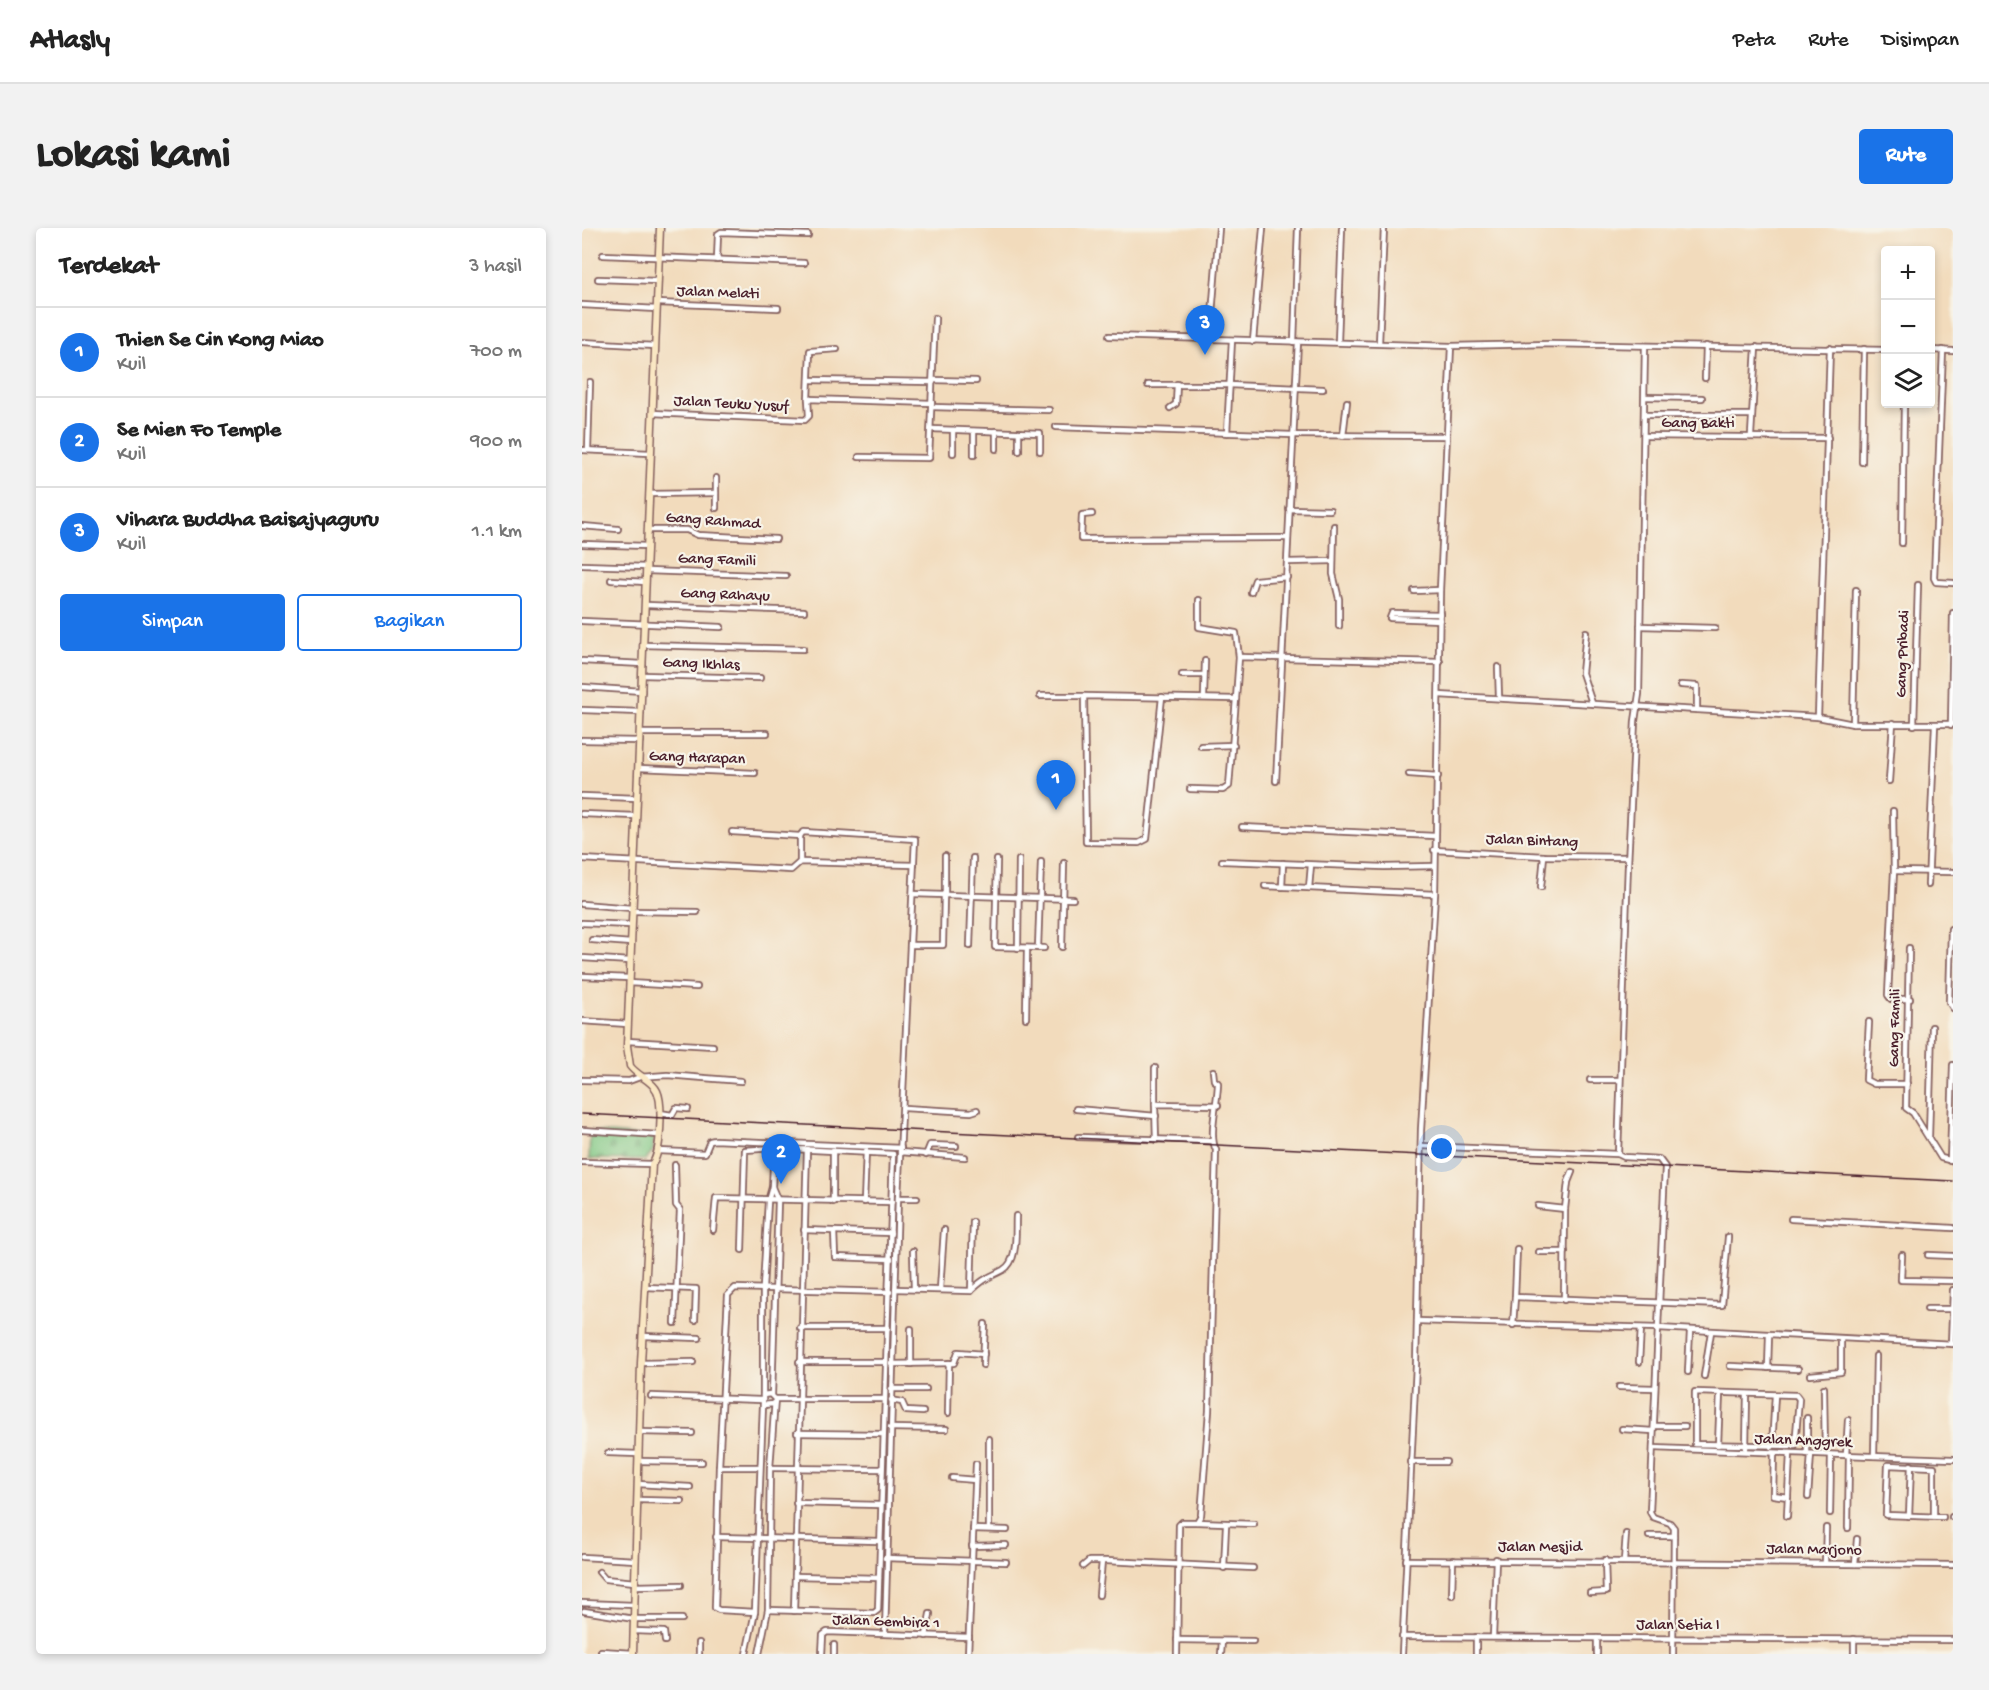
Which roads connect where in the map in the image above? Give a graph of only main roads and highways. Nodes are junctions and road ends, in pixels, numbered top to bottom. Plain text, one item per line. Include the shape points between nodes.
1 (660, 228) edge
2 (633, 1654) edge

1 - 2 main road via 627,1041 628,1062 654,1086 660,1113 658,1151 652,1164 642,1336

